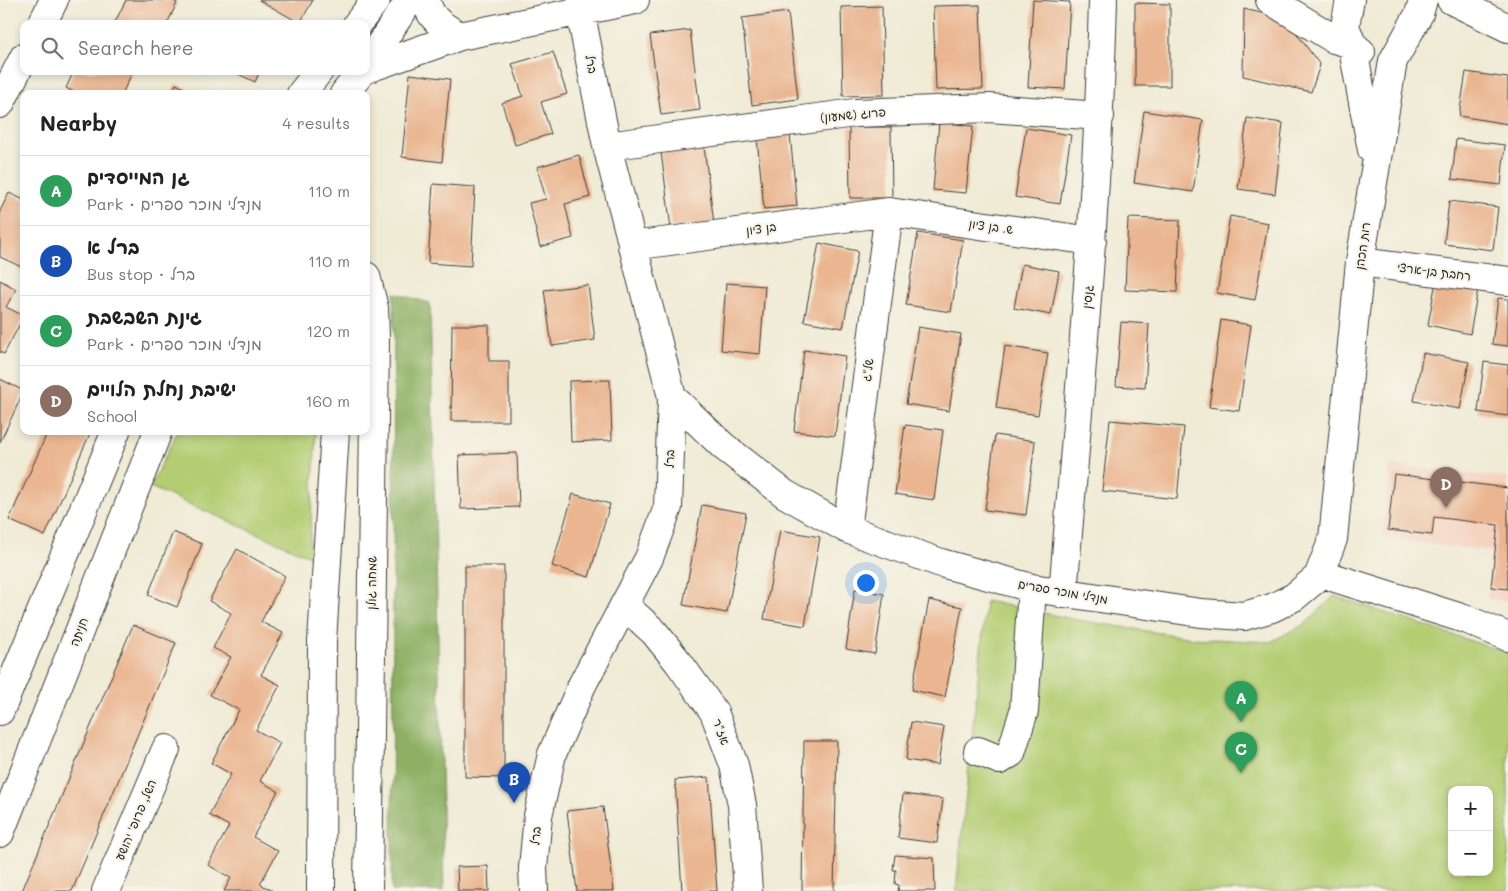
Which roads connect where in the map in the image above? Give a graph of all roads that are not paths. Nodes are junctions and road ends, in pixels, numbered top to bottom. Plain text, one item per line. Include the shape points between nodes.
1 (54, 0) edge
2 (376, 0) edge
3 (410, 0) edge
4 (426, 0) edge
5 (635, 0) edge
6 (1103, 0) edge
7 (1270, 0) edge
8 (1350, 0) edge
9 (1423, 0) edge
10 (1451, 0) edge
11 (580, 10) junction
12 (44, 20) edge
13 (360, 20) edge
14 (1508, 28) edge
15 (460, 36) junction
16 (1352, 44) junction
17 (370, 61) edge
18 (1393, 61) junction
19 (20, 66) edge
20 (370, 66) edge
21 (316, 75) edge
22 (359, 75) edge
23 (304, 90) edge
24 (347, 90) edge
25 (0, 104) edge
26 (1100, 116) junction
27 (607, 146) junction
28 (1376, 166) junction
29 (889, 212) junction
30 (1092, 241) junction
31 (632, 246) junction
32 (1360, 262) junction
33 (1508, 280) edge
34 (370, 292) edge
35 (672, 397) junction
36 (1342, 432) joint
37 (114, 435) edge
38 (156, 435) edge
39 (335, 435) edge
40 (847, 529) junction
41 (1334, 578) dead end
42 (1032, 588) junction
43 (1063, 594) junction
44 (624, 605) junction
45 (1508, 637) edge
46 (0, 711) edge
47 (166, 750) dead end
48 (978, 751) dead end
49 (0, 833) edge
50 (106, 891) edge
51 (321, 891) edge
52 (368, 891) edge
53 (534, 891) edge
54 (748, 891) edge

1 - 12 street
2 - 13 street
3 - 17 street
4 - 15 street via 435,20
5 - 11 street
6 - 26 street, גנסין
7 - 16 street via 1334,38
8 - 16 street via 1346,26
9 - 18 street, רות הכהן via 1419,14
10 - 14 street
11 - 15 street
11 - 27 street, ברל
15 - 20 street
16 - 18 street via 1368,58
16 - 28 street
18 - 28 street, רות הכהן
19 - 25 street
21 - 23 street
22 - 24 street
26 - 27 street, פרוג (שמעון) via 989,108 855,113
26 - 30 street, גנסין
27 - 31 street, ברל
28 - 32 street, רות הכהן
29 - 30 street, ש. בן ציון
29 - 31 street, בן ציון
29 - 40 street, של"ג
30 - 43 street, גנסין
31 - 35 street, ברל
32 - 33 street, רחבת בן-ארצי
32 - 36 street, רות הכהן
34 - 52 street, שמחה גולן via 375,338
35 - 40 street, מנדלי מוכר ספרים via 724,446 785,494
35 - 44 street, ברל via 668,508
36 - 43 street, מנדלי מוכר ספרים via 1333,540 1318,577 1294,597 1244,616
37 - 46 street
38 - 49 street, חניתה
39 - 51 street via 322,642
40 - 42 street, מנדלי מוכר ספרים via 941,563
41 - 45 street via 1468,620
42 - 43 street, מנדלי מוכר ספרים
42 - 48 street via 1024,711 1011,752 1000,760
44 - 53 street, ברל via 582,685 552,754 538,816
44 - 54 street, אז"ר via 654,632 714,712 734,765
47 - 50 street, השל, פרופ' יהושע

